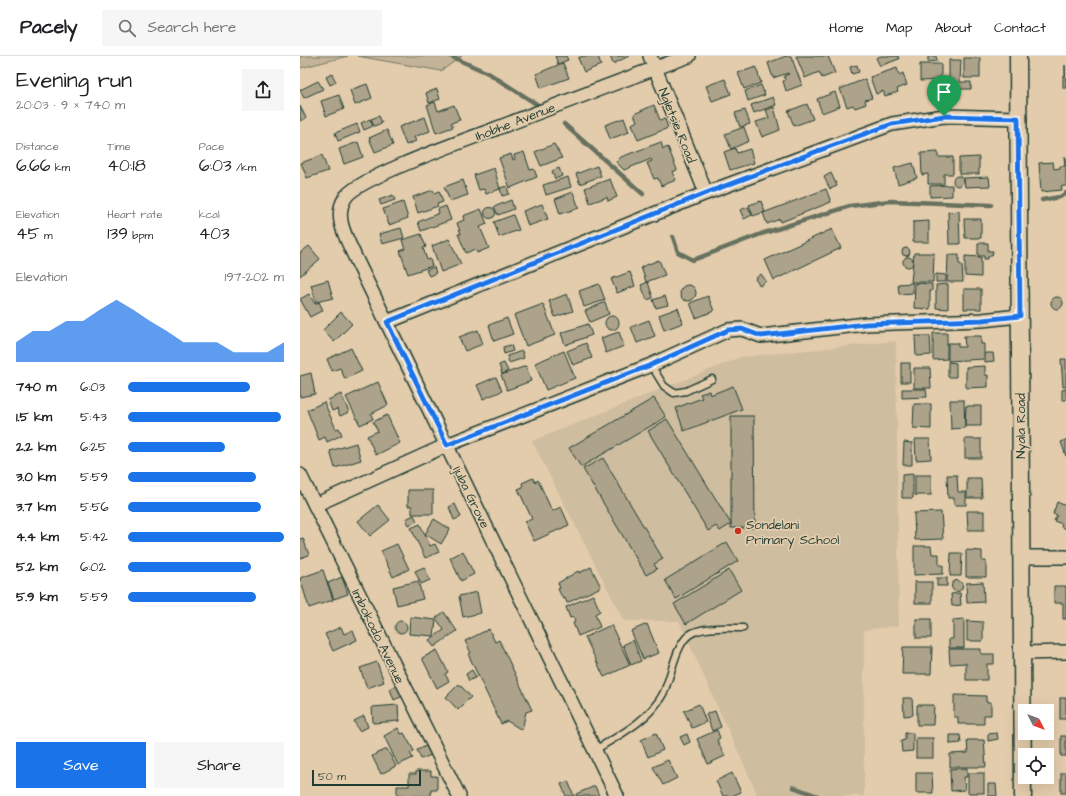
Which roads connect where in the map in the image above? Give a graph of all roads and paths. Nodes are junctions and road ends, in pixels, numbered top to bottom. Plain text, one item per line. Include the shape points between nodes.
1 (689, 56) edge
2 (1018, 56) edge
3 (653, 62) edge
4 (1018, 118) junction
5 (706, 193) junction
6 (345, 196) joint
7 (1020, 316) junction
8 (387, 322) junction
9 (651, 365) junction
10 (712, 379) dead end
11 (447, 445) junction
12 (300, 475) edge
13 (314, 505) junction
14 (1066, 557) edge
15 (1021, 558) junction
16 (743, 628) dead end
17 (1066, 652) edge
18 (1022, 653) junction
19 (595, 750) junction
20 (459, 796) edge
21 (617, 796) edge
22 (1023, 796) edge

1 - 3 street, Ihobhe Avenue
2 - 4 street, Nyala Road
3 - 5 street, Ngletsie Road
3 - 6 street, Ihobhe Avenue via 383,174
4 - 5 street via 944,116 892,124
4 - 7 street, Nyala Road
5 - 8 street
6 - 8 street, Ijuba Grove via 339,214 342,227
7 - 9 street via 982,320 866,324 761,336 742,329 728,330
7 - 15 street, Nyala Road
8 - 11 street, Ijuba Grove
9 - 10 lane via 664,386 674,393 682,393
9 - 11 street
11 - 13 street
11 - 19 street, Ijuba Grove
12 - 13 street, Imbokodo Avenue
13 - 20 street, Imbokodo Avenue
14 - 15 street
15 - 18 street, Nyala Road
16 - 19 lane via 698,630 689,634 680,648 668,682 656,704 643,718
17 - 18 street
18 - 22 street, Nyala Road
19 - 21 street, Ijuba Grove

